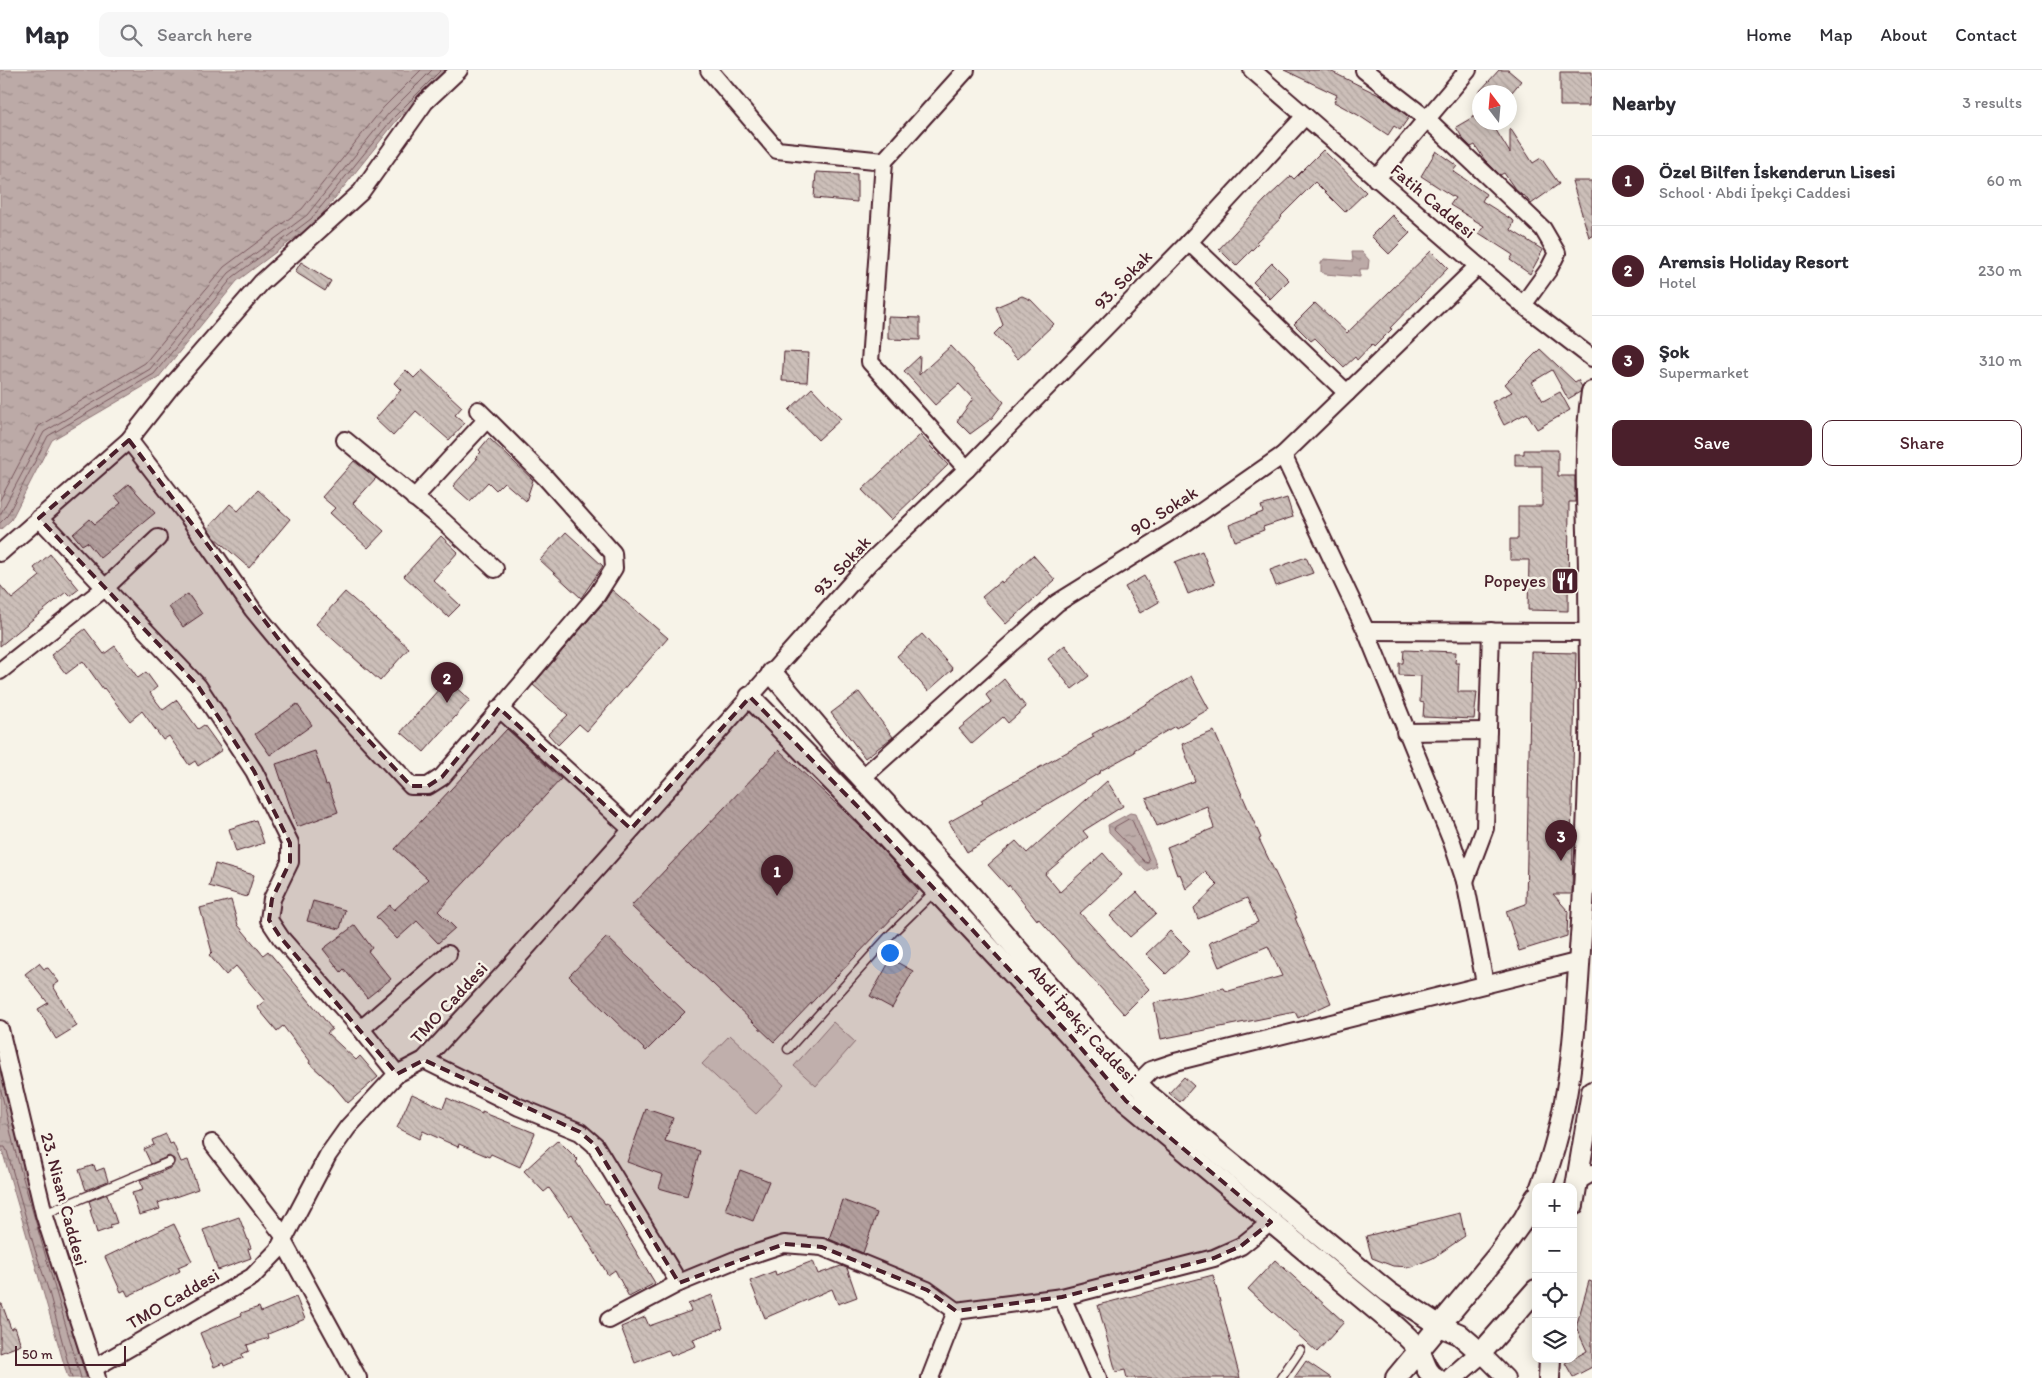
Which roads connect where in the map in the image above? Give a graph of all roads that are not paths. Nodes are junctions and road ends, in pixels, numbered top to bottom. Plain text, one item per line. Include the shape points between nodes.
1 (459, 70) edge
2 (709, 70) edge
3 (966, 70) edge
4 (1252, 70) edge
5 (1364, 70) edge
6 (1468, 70) edge
7 (1305, 116) junction
8 (1427, 119) junction
9 (884, 161) junction
10 (1376, 179) junction
11 (1189, 242) junction
12 (1478, 266) junction
13 (1523, 305) junction
14 (1592, 358) edge
15 (1592, 392) edge
16 (1347, 393) junction
17 (128, 440) junction
18 (345, 440) dead end
19 (1283, 455) junction
20 (967, 469) junction
21 (414, 498) junction
22 (39, 518) junction
23 (158, 538) dead end
24 (0, 553) edge
25 (495, 569) dead end
26 (106, 587) junction
27 (1366, 631) junction
28 (1491, 632) junction
29 (1589, 632) junction
30 (0, 670) edge
31 (772, 673) junction
32 (750, 697) junction
33 (499, 708) junction
34 (1488, 731) junction
35 (1405, 732) junction
36 (862, 778) junction
37 (631, 829) junction
38 (1465, 881) junction
39 (938, 898) junction
40 (448, 954) dead end
41 (1580, 961) junction
42 (1485, 983) junction
43 (0, 1029) edge
44 (361, 1030) junction
45 (788, 1050) dead end
46 (424, 1060) junction
47 (397, 1074) junction
48 (1137, 1084) junction
49 (1592, 1092) edge
50 (212, 1143) dead end
51 (169, 1162) dead end
52 (1585, 1177) edge
53 (1542, 1183) edge
54 (1577, 1196) edge
55 (1532, 1204) edge
56 (44, 1214) junction
57 (1271, 1222) junction
58 (284, 1239) junction
59 (679, 1283) junction
60 (1532, 1295) edge
61 (1062, 1297) junction
62 (956, 1311) junction
63 (609, 1320) dead end
64 (1440, 1326) junction
65 (1300, 1350) dead end
66 (1419, 1350) junction
67 (1481, 1353) junction
68 (1550, 1363) edge
69 (96, 1373) edge
70 (358, 1378) edge
71 (930, 1378) edge
72 (1098, 1378) edge
73 (1281, 1378) edge
74 (1396, 1378) edge
75 (1436, 1378) edge
76 (1452, 1378) edge
77 (1506, 1378) edge
78 (1549, 1378) edge

1 - 17 street via 425,102 361,192 261,283
2 - 9 street via 777,150
3 - 9 street
4 - 7 street, Fatih Caddesi
5 - 8 street
6 - 8 street
7 - 10 street, Fatih Caddesi
7 - 11 street, 93. Sokak
8 - 10 street
8 - 13 street via 1543,229 1557,253 1550,269
9 - 20 street via 870,362
10 - 12 street, Fatih Caddesi
11 - 16 street
11 - 20 street, 93. Sokak
12 - 13 street, Fatih Caddesi
12 - 16 street, 90. Sokak
13 - 14 street, Fatih Caddesi
15 - 29 street via 1586,452
16 - 19 street, 90. Sokak
17 - 22 street
17 - 33 street via 294,661 411,786 428,786 442,777
18 - 21 street
19 - 27 street
19 - 36 street, 90. Sokak via 1180,526 1057,602
20 - 31 street, 93. Sokak via 869,563
21 - 25 street
21 - 33 street via 482,415 545,477 613,553 614,568 597,595
22 - 24 street
22 - 26 street
23 - 26 street
26 - 30 street
26 - 44 street via 198,686 254,771 290,843 290,862 272,899 269,920
27 - 28 street
27 - 35 street
28 - 29 street
28 - 34 street
29 - 41 street via 1590,749
31 - 32 street, TMO Caddesi
31 - 36 street, Abdi İpekçi Caddesi
32 - 37 street, TMO Caddesi
32 - 39 street, Abdi İpekçi Caddesi via 863,812
33 - 37 street
34 - 35 street
34 - 38 street via 1484,828
35 - 38 street via 1452,842
36 - 48 street, Abdi İpekçi Caddesi
37 - 46 street, TMO Caddesi
38 - 42 street
39 - 45 lane via 892,933
39 - 57 street, Abdi İpekçi Caddesi via 1069,1034 1126,1101
40 - 44 street
41 - 42 street
41 - 53 street via 1568,1090 1556,1145
42 - 48 street via 1174,1062 1151,1070
43 - 56 street, 23. Nisan Caddesi
44 - 47 street
46 - 47 street, TMO Caddesi
46 - 59 street via 580,1132 595,1144
47 - 58 street, TMO Caddesi via 328,1155
48 - 64 street, Abdi İpekçi Caddesi via 1388,1292
49 - 52 street
50 - 58 street
51 - 56 lane
52 - 54 street
55 - 64 street via 1498,1255
56 - 69 street, 23. Nisan Caddesi
57 - 61 street via 1242,1246 1214,1258
57 - 66 street, Abdi İpekçi Caddesi via 1391,1322
58 - 69 street, TMO Caddesi via 252,1277
58 - 70 street
59 - 62 street via 784,1244 822,1247 927,1290
59 - 63 street
60 - 67 street
61 - 62 street
61 - 72 street
62 - 71 street
64 - 66 street
64 - 67 street, Abdi İpekçi Caddesi via 1459,1334
65 - 73 lane
66 - 74 street
66 - 75 street via 1424,1365
67 - 76 street
67 - 77 street
68 - 78 street

